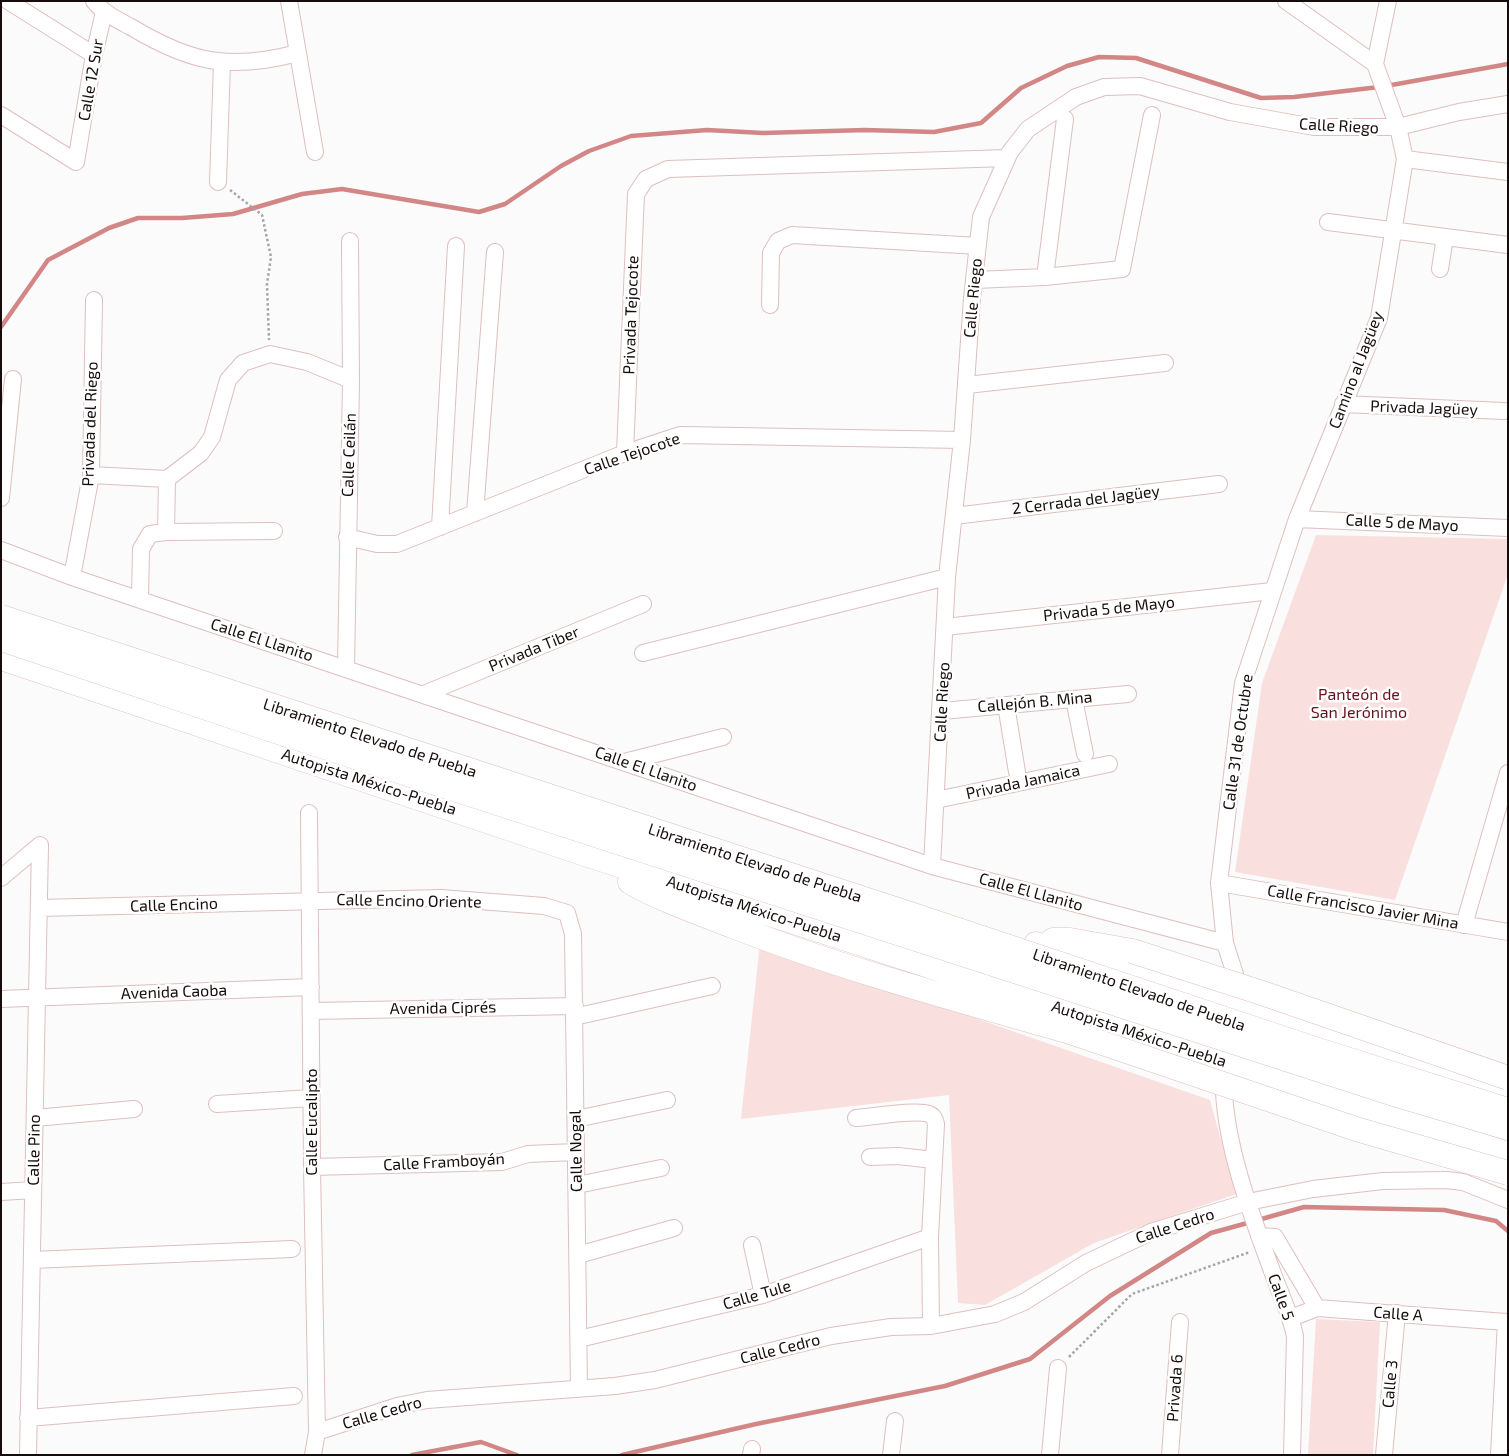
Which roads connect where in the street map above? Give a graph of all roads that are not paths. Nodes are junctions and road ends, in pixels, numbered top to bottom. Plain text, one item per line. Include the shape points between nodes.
1 (8, 1) edge
2 (289, 1) edge
3 (1286, 1) edge
4 (1388, 1) edge
5 (99, 6) edge
6 (298, 53) junction
7 (94, 55) junction
8 (222, 63) junction
9 (1377, 69) junction
10 (1508, 104) edge
11 (1, 115) edge
12 (1152, 115) dead end
13 (1065, 119) dead end
14 (1398, 128) junction
15 (315, 152) dead end
16 (1007, 158) junction
17 (1405, 159) junction
18 (1508, 172) edge
19 (222, 185) road end
20 (1328, 222) dead end
21 (1393, 232) junction
22 (1445, 237) junction
23 (350, 241) dead end
24 (1508, 245) edge
25 (456, 246) dead end
26 (978, 246) junction
27 (495, 252) dead end
28 (1440, 269) dead end
29 (1045, 277) junction
30 (975, 280) junction
31 (94, 300) dead end
32 (770, 304) dead end
33 (1165, 363) dead end
34 (13, 379) dead end
35 (351, 380) junction
36 (967, 385) junction
37 (1343, 404) junction
38 (1504, 411) dead end
39 (962, 440) junction
40 (625, 453) junction
41 (92, 475) junction
42 (167, 479) junction
43 (1219, 484) dead end
44 (1, 498) edge
45 (475, 513) junction
46 (954, 516) junction
47 (1297, 518) junction
48 (440, 527) junction
49 (1508, 528) edge
50 (274, 531) dead end
51 (166, 532) junction
52 (347, 536) junction
53 (1, 550) edge
54 (72, 577) junction
55 (947, 577) junction
56 (1272, 591) junction
57 (140, 600) junction
58 (644, 604) dead end
59 (1, 605) edge
60 (1, 617) edge
61 (945, 627) junction
62 (1, 639) edge
63 (642, 653) dead end
64 (1, 658) edge
65 (346, 668) junction
66 (424, 694) junction
67 (1128, 694) dead end
68 (1074, 699) junction
69 (1006, 705) junction
70 (942, 711) junction
71 (722, 737) dead end
72 (1085, 754) dead end
73 (624, 762) junction
74 (1109, 764) dead end
75 (1017, 772) dead end
76 (1508, 773) edge
77 (936, 800) junction
78 (309, 813) dead end
79 (582, 853) junction
80 (932, 866) junction
81 (1, 878) edge
82 (1219, 883) junction
83 (310, 901) junction
84 (39, 908) junction
85 (567, 913) joint
86 (1464, 925) junction
87 (1508, 932) edge
88 (1027, 941) junction
89 (1225, 943) junction
90 (1235, 974) dead end
91 (712, 986) dead end
92 (310, 987) junction
93 (38, 998) junction
94 (1, 999) edge
95 (311, 1011) junction
96 (574, 1011) junction
97 (1508, 1078) edge
98 (1224, 1092) dead end
99 (1508, 1097) edge
100 (311, 1098) junction
101 (667, 1100) dead end
102 (217, 1104) dead end
103 (134, 1109) dead end
104 (1508, 1110) edge
105 (35, 1118) junction
106 (856, 1118) dead end
107 (576, 1119) junction
108 (1508, 1128) edge
109 (576, 1152) junction
110 (1508, 1154) edge
111 (870, 1157) dead end
112 (934, 1160) junction
113 (312, 1167) junction
114 (661, 1168) dead end
115 (1508, 1173) edge
116 (577, 1185) junction
117 (33, 1190) junction
118 (1, 1192) edge
119 (1508, 1200) edge
120 (1250, 1206) junction
121 (674, 1228) dead end
122 (930, 1237) junction
123 (1260, 1238) junction
124 (752, 1245) dead end
125 (292, 1250) dead end
126 (578, 1255) junction
127 (32, 1260) junction
128 (763, 1295) junction
129 (1317, 1308) junction
130 (1397, 1313) junction
131 (1291, 1318) junction
132 (1180, 1322) dead end
133 (931, 1326) junction
134 (579, 1339) junction
135 (1058, 1368) road end
136 (579, 1389) junction
137 (294, 1396) dead end
138 (28, 1418) junction
139 (895, 1421) dead end
140 (317, 1432) junction
141 (28, 1455) edge
142 (313, 1455) edge
143 (891, 1455) edge
144 (1050, 1455) edge
145 (1170, 1455) edge
146 (1292, 1455) edge
147 (1384, 1455) edge
148 (1499, 1455) edge

1 - 7 street
2 - 6 street
3 - 9 street
4 - 9 street
5 - 7 street, Calle 12 Sur
5 - 8 street via 172,50
6 - 8 street via 273,60
6 - 15 street
7 - 11 street, Calle 12 Sur via 76,162
8 - 19 street
9 - 14 street
10 - 14 street, Calle Riego via 1459,112
12 - 29 street via 1122,269
13 - 29 street
14 - 16 street, Calle Riego via 1314,127 1230,112 1140,86 1126,85 1104,87 1076,97 1028,129
14 - 17 street, Camino al Jagüey
16 - 26 street, Calle Riego via 981,216
16 - 40 street, Privada Tejocote via 668,169 646,179 636,194
17 - 18 street
17 - 21 street, Camino al Jagüey
20 - 21 street
21 - 22 street
21 - 37 street, Camino al Jagüey via 1379,318
22 - 24 street
22 - 28 street
23 - 35 street, Calle Ceilán
25 - 48 street
26 - 30 street, Calle Riego
26 - 32 street via 792,235 778,241 771,253
27 - 45 street
29 - 30 street
30 - 36 street, Calle Riego
31 - 41 street, Privada del Riego
33 - 36 street
34 - 44 street
35 - 42 street via 307,362 270,354 243,363 228,380 212,437 201,453
35 - 52 street, Calle Ceilán
36 - 39 street, Calle Riego
37 - 38 street, Privada Jagüey
37 - 47 street, Camino al Jagüey
39 - 40 street, Calle Tejocote via 680,436
39 - 46 street, Calle Riego
40 - 45 street, Calle Tejocote
41 - 42 street
41 - 54 street, Privada del Riego
42 - 51 street
43 - 46 street, 2 Cerrada del Jagüey
45 - 48 street, Calle Tejocote
46 - 55 street, Calle Riego
47 - 49 street, Calle 5 de Mayo
47 - 56 street, Calle 31 de Octubre
48 - 52 street, Calle Tejocote via 397,544 377,544
50 - 51 street
51 - 57 street via 150,534 142,545
52 - 65 street, Calle Ceilán
53 - 54 street, Calle El Llanito
54 - 57 street, Calle El Llanito
55 - 61 street, Calle Riego
55 - 63 street
56 - 61 street, Privada 5 de Mayo
56 - 82 street, Calle 31 de Octubre via 1243,683
57 - 65 street, Calle El Llanito
58 - 66 street, Privada Tiber
59 - 88 highway via 395,737
60 - 104 highway, Libramiento Elevado de Puebla, bridge
61 - 70 street, Calle Riego
62 - 108 highway, Libramiento Elevado de Puebla, bridge via 1397,1095
64 - 79 highway, Autopista México-Puebla
65 - 66 street, Calle El Llanito
66 - 73 street, Calle El Llanito
67 - 68 street, Callejón B. Mina
68 - 69 street, Callejón B. Mina
68 - 72 street
69 - 70 street, Callejón B. Mina
69 - 75 street
70 - 77 street, Calle Riego
71 - 73 street
73 - 80 street, Calle El Llanito
74 - 77 street, Privada Jamaica
76 - 86 street
77 - 80 street, Calle Riego
78 - 83 street, Calle Eucalipto
79 - 110 highway, Autopista México-Puebla
79 - 115 highway, bridge via 633,884 783,945 880,978 1067,1031 1356,1129
80 - 89 street, Calle El Llanito
81 - 84 street, Calle Pino via 40,846
82 - 86 street, Calle Francisco Javier Mina
82 - 89 street, Calle 31 de Octubre
83 - 84 street, Calle Encino
83 - 85 street, Calle Encino Oriente via 441,898 544,906
83 - 92 street, Calle Eucalipto
84 - 93 street, Calle Pino
85 - 96 street, Calle Nogal via 573,934
86 - 87 street, Calle Francisco Javier Mina
88 - 97 highway, bridge via 1070,940 1132,951
88 - 99 highway
89 - 90 street, Calle 31 de Octubre
91 - 96 street, Avenida Ciprés
92 - 93 street, Avenida Caoba
92 - 95 street, Calle Eucalipto
93 - 94 street, Avenida Caoba
93 - 105 street, Calle Pino
95 - 96 street, Avenida Ciprés
95 - 100 street, Calle Eucalipto
96 - 107 street, Calle Nogal
98 - 120 street, Calle 5 via 1228,1124
100 - 102 street
100 - 113 street, Calle Eucalipto
101 - 107 street
103 - 105 street
105 - 117 street, Calle Pino
106 - 112 street via 929,1114 936,1124
107 - 109 street, Calle Nogal
109 - 113 street, Calle Framboyán via 528,1154 502,1162
109 - 116 street, Calle Nogal
111 - 112 street
112 - 122 street
113 - 140 street, Calle Eucalipto
114 - 116 street
116 - 126 street, Calle Nogal
117 - 118 street
117 - 127 street, Calle Pino
119 - 120 street, Calle Cedro via 1463,1182 1383,1181 1313,1190
120 - 123 street, Calle 5
120 - 133 street, Calle Cedro via 1151,1232 1124,1243 1024,1302 995,1314
121 - 126 street
122 - 128 street, Calle Tule
122 - 133 street
123 - 129 street via 1275,1237
123 - 131 street, Calle 5
124 - 128 street
125 - 127 street
126 - 134 street, Calle Nogal
127 - 138 street, Calle Pino
128 - 134 street, Calle Tule
129 - 130 street, Calle A
129 - 131 street, Calle A
130 - 147 street, Calle 3
130 - 148 street, Calle A via 1506,1322
131 - 146 street, Calle 5 via 1294,1336
132 - 145 street, Privada 6
133 - 136 street, Calle Cedro via 891,1327 831,1336 656,1380
134 - 136 street, Calle Nogal
135 - 144 street
136 - 140 street, Calle Cedro via 427,1400
137 - 138 street
138 - 141 street, Calle Pino
139 - 143 street
140 - 142 street

